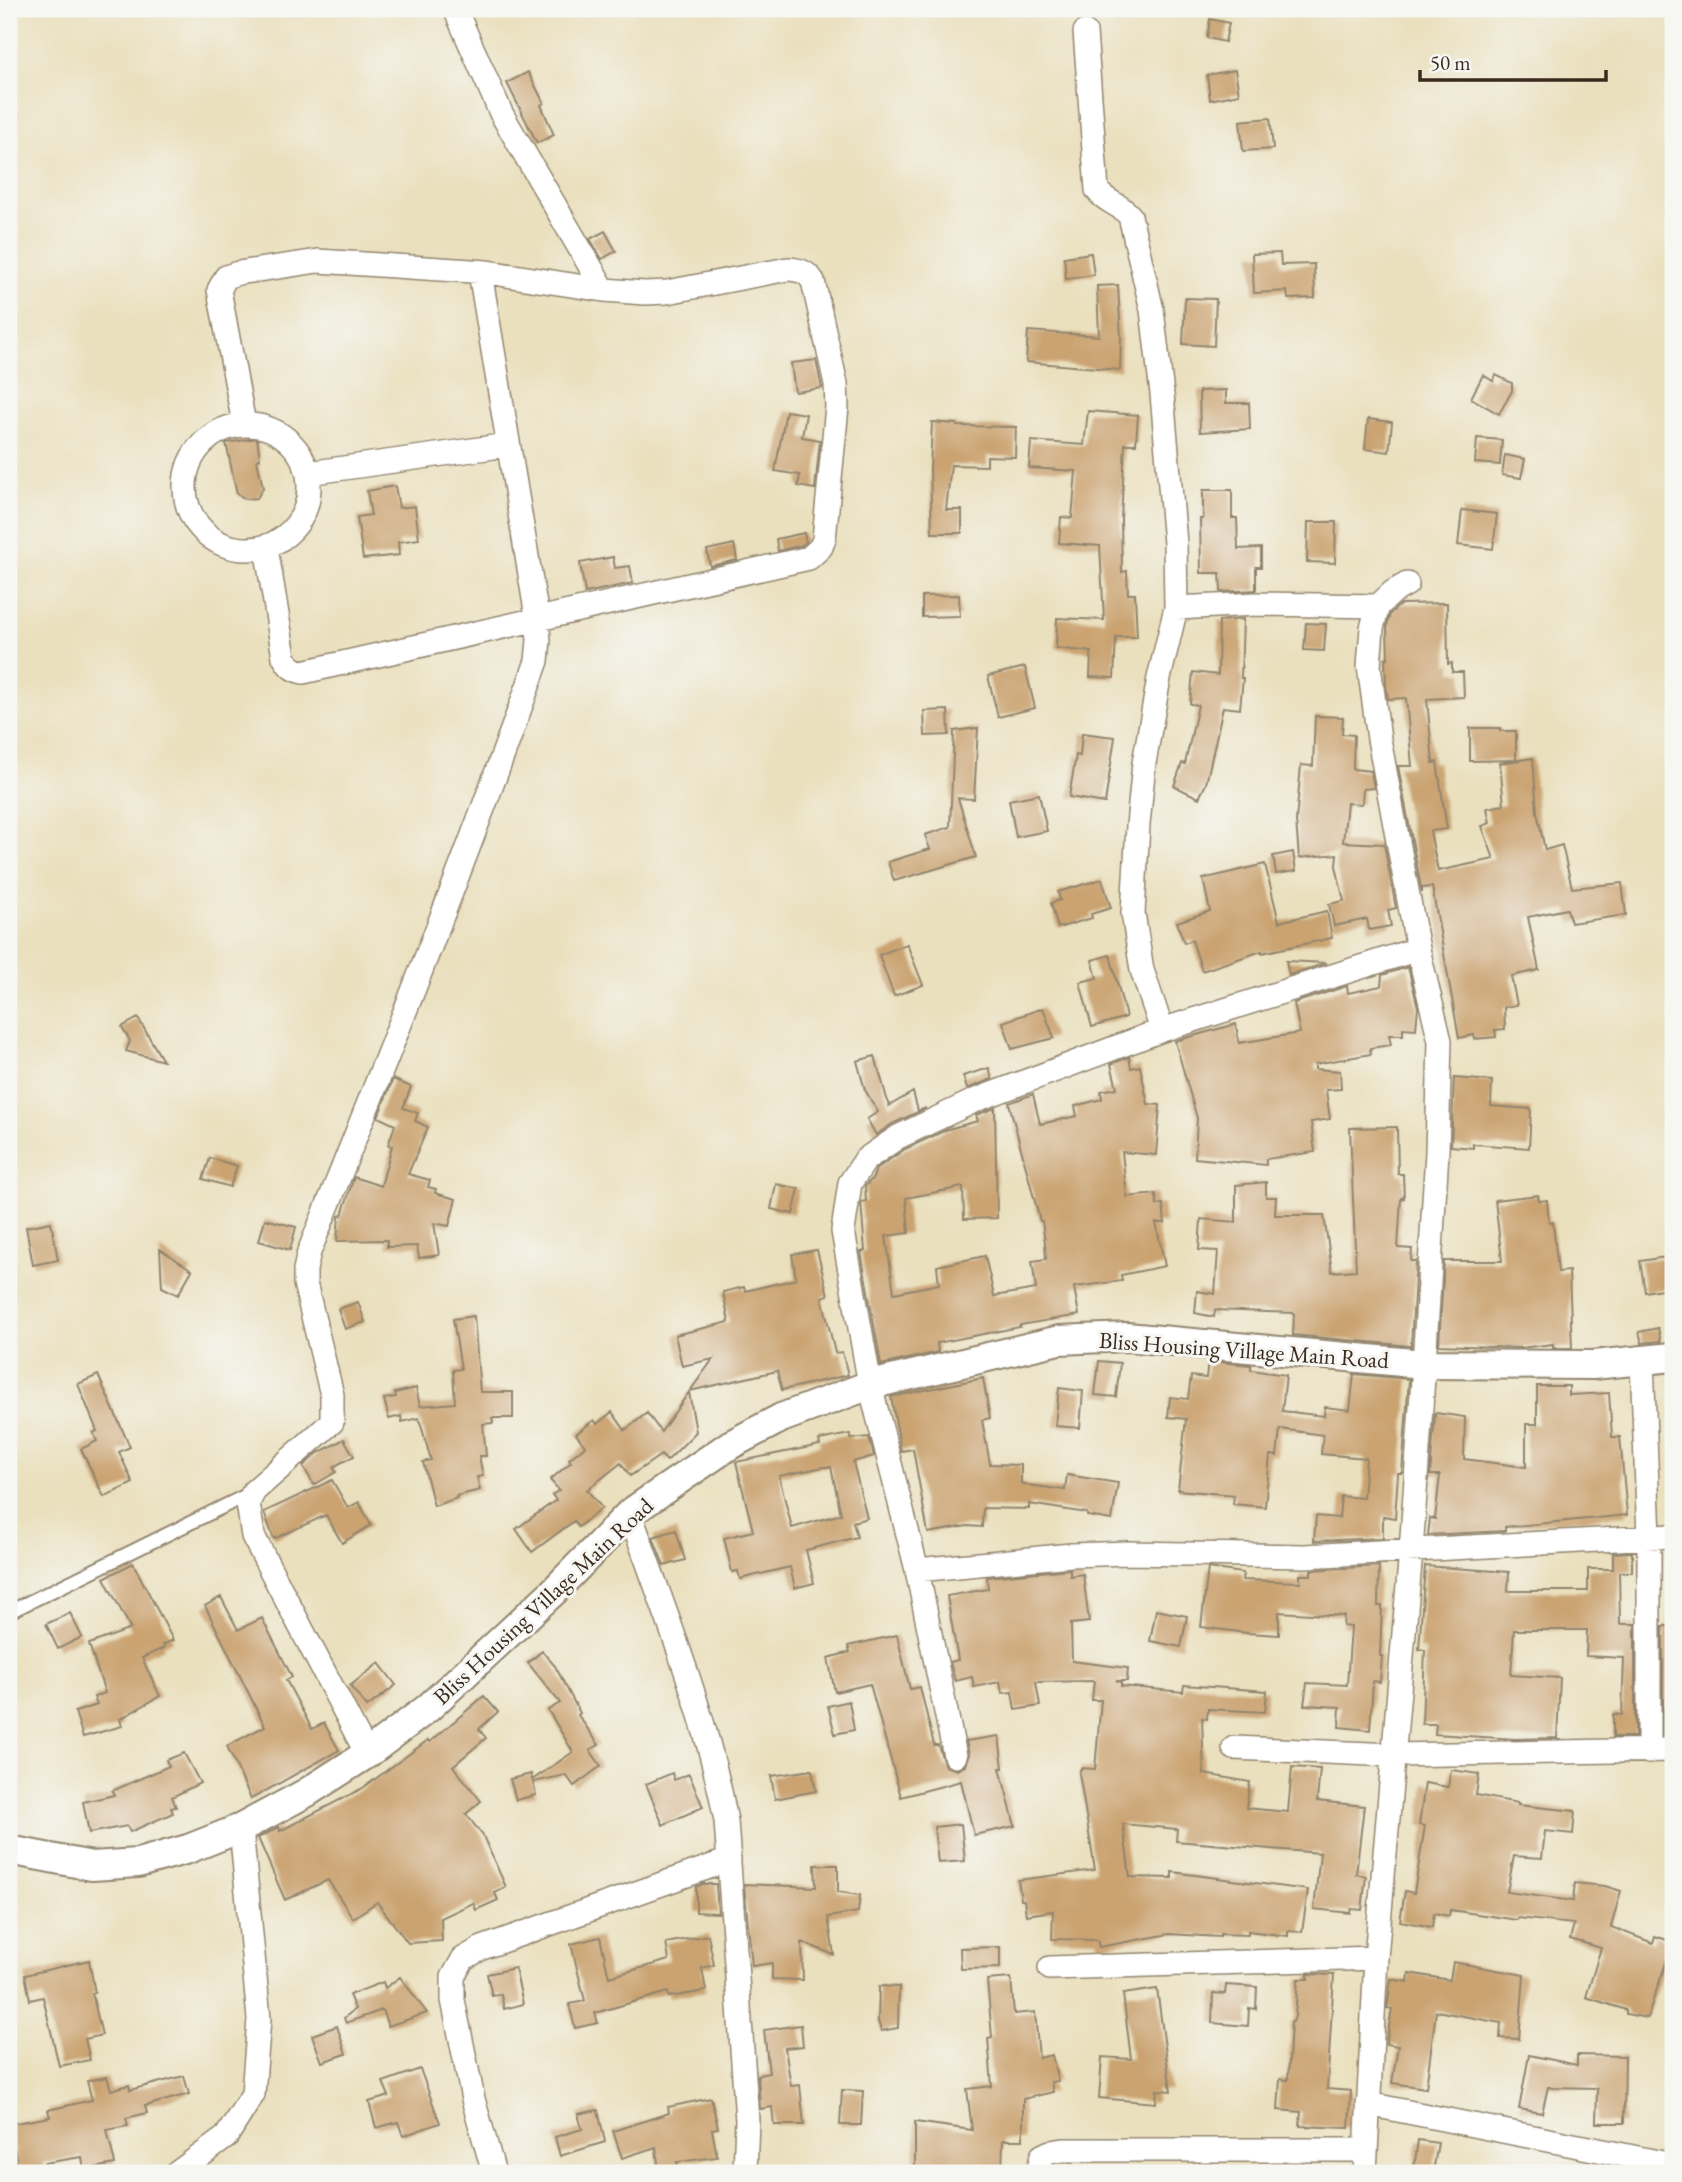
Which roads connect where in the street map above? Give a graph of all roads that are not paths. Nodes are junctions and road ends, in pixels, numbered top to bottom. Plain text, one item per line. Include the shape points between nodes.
1 (456, 9) edge
2 (1085, 32) dead end
3 (480, 272) junction
4 (604, 290) junction
5 (244, 424) junction
6 (508, 444) junction
7 (308, 473) junction
8 (266, 547) junction
9 (1408, 584) dead end
10 (1378, 606) junction
11 (1175, 608) junction
12 (537, 617) junction
13 (1418, 949) junction
14 (1162, 1030) junction
15 (1673, 1357) edge
16 (1642, 1361) junction
17 (1424, 1364) junction
18 (870, 1385) junction
19 (254, 1491) junction
20 (630, 1513) junction
21 (1673, 1536) edge
22 (1649, 1537) junction
23 (1411, 1550) junction
24 (917, 1570) junction
25 (9, 1612) edge
26 (1234, 1748) dead end
27 (1673, 1751) edge
28 (1649, 1752) junction
29 (367, 1754) junction
30 (1394, 1755) junction
31 (955, 1756) dead end
32 (242, 1828) junction
33 (9, 1850) edge
34 (729, 1860) junction
35 (1376, 1958) junction
36 (1050, 1968) dead end
37 (1368, 2104) junction
38 (1366, 2150) junction
39 (1660, 2167) edge
40 (177, 2173) edge
41 (494, 2173) edge
42 (745, 2173) edge
43 (1038, 2173) edge
44 (1365, 2173) edge

1 - 4 street via 501,113
2 - 11 street via 1097,190 1130,216 1152,310 1174,529
3 - 4 street
3 - 5 street via 318,261 226,277 220,300
3 - 6 street
4 - 12 street via 667,292 788,269 808,274 836,384 824,539 809,558
5 - 7 street via 284,436
5 - 8 street via 221,430 202,443 189,463 184,486 189,509 201,529 220,543 242,549
6 - 7 street
6 - 12 street
7 - 8 street via 309,496 301,518 286,535
8 - 12 street via 284,657 295,671
9 - 10 street
10 - 11 street
10 - 13 street via 1369,666
11 - 14 street via 1144,763 1133,913 1142,970
12 - 19 street via 537,661 507,745 309,1252 305,1283 331,1395 332,1422
13 - 14 street
13 - 17 street via 1440,1041
14 - 18 street via 976,1100 898,1137 866,1159 850,1183 843,1231
15 - 16 street, Bliss Housing Village Main Road
16 - 17 street, Bliss Housing Village Main Road via 1593,1366
16 - 22 street
17 - 18 street, Bliss Housing Village Main Road via 1127,1337 1059,1340
17 - 23 street
18 - 20 street, Bliss Housing Village Main Road via 781,1418 730,1445
18 - 24 street
19 - 25 lane
19 - 29 street via 248,1503 253,1536
20 - 29 street, Bliss Housing Village Main Road via 438,1699
20 - 34 street via 706,1733 719,1780
21 - 22 street
22 - 23 street
22 - 28 street
23 - 24 street via 1305,1556 1117,1553
23 - 30 street
24 - 31 street
26 - 30 street
27 - 28 street
28 - 30 street
29 - 32 street, Bliss Housing Village Main Road
30 - 35 street
32 - 33 street, Bliss Housing Village Main Road via 138,1863 92,1866
32 - 40 street via 259,2019 253,2094 226,2137
34 - 41 street via 482,1948 463,1959 453,1977 453,2000
34 - 42 street via 747,2120
35 - 36 street
35 - 37 street
37 - 38 street
37 - 39 street
38 - 43 street via 1063,2150 1042,2156
38 - 44 street

